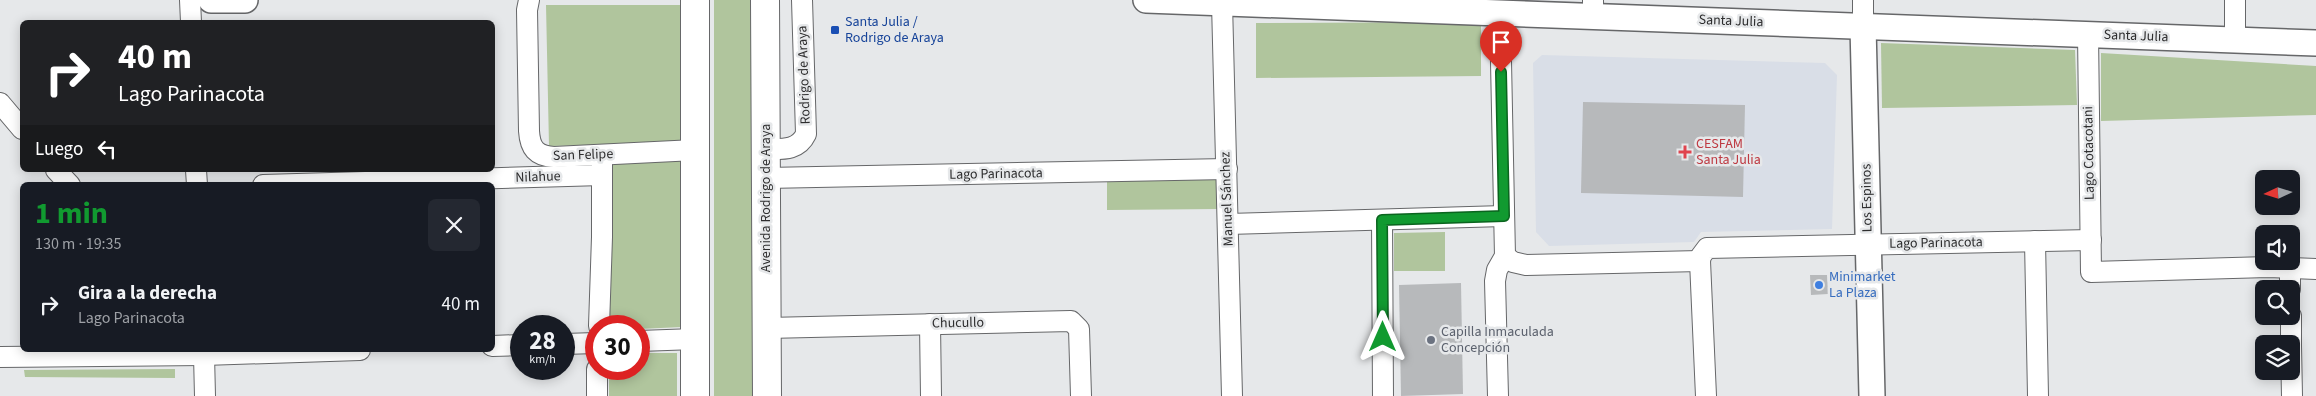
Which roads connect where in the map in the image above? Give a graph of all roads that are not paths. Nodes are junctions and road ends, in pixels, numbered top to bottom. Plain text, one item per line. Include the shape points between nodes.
1 (190, 0) edge
2 (211, 0) edge
3 (245, 0) edge
4 (530, 0) edge
5 (695, 0) edge
6 (765, 0) edge
7 (802, 0) edge
8 (1146, 0) edge
9 (1862, 0) edge
10 (2235, 0) edge
11 (1247, 2) edge
12 (1222, 3) junction
13 (1448, 6) edge
14 (1593, 8) edge
15 (1500, 13) junction
16 (191, 20) edge
17 (1863, 26) junction
18 (2088, 34) junction
19 (2235, 40) junction
20 (2316, 43) edge
21 (0, 102) edge
22 (20, 127) edge
23 (766, 149) junction
24 (694, 150) junction
25 (601, 155) junction
26 (1227, 169) junction
27 (58, 172) edge
28 (602, 175) junction
29 (766, 178) junction
30 (67, 182) edge
31 (365, 182) edge
32 (1504, 216) junction
33 (1382, 220) junction
34 (1228, 224) junction
35 (2091, 240) junction
36 (2035, 241) junction
37 (1868, 244) junction
38 (1505, 256) junction
39 (1700, 261) junction
40 (2300, 268) edge
41 (2255, 269) edge
42 (2316, 269) edge
43 (599, 315) edge
44 (930, 324) junction
45 (767, 328) junction
46 (695, 339) junction
47 (650, 341) edge
48 (510, 345) edge
49 (495, 346) edge
50 (298, 352) edge
51 (204, 355) junction
52 (3, 362) edge
53 (597, 380) edge
54 (2292, 380) edge
55 (205, 396) edge
56 (597, 396) edge
57 (695, 396) edge
58 (767, 396) edge
59 (931, 396) edge
60 (1081, 396) edge
61 (1232, 396) edge
62 (1383, 396) edge
63 (1498, 396) edge
64 (1706, 396) edge
65 (1872, 396) edge
66 (2038, 396) edge
67 (2292, 396) edge

1 - 16 street
2 - 3 street
4 - 25 street, San Felipe via 528,84 531,146 535,152 545,156
5 - 24 main road
6 - 23 main road, Avenida Rodrigo de Araya
7 - 23 street, Rodrigo de Araya via 806,134 792,148
8 - 12 street, Santa Julia
9 - 17 street, Los Espinos
10 - 19 street
11 - 12 street, Santa Julia
11 - 13 street, Santa Julia
12 - 26 street, Manuel Sánchez
13 - 15 street, Santa Julia
14 - 15 street, Santa Julia
14 - 17 street, Santa Julia
15 - 32 street
17 - 18 street, Santa Julia
17 - 37 street, Los Espinos
18 - 19 street, Santa Julia
18 - 35 street, Lago Cotacotani
19 - 20 street, Santa Julia
21 - 22 street
23 - 29 main road, Avenida Rodrigo de Araya
24 - 25 street, San Felipe
24 - 46 main road
25 - 28 street
26 - 29 street, Lago Parinacota
26 - 34 street, Manuel Sánchez
27 - 30 street
28 - 31 street, Nilahue
28 - 43 street
29 - 45 main road, Avenida Rodrigo de Araya
32 - 33 street
32 - 38 street
33 - 34 street
33 - 62 street
34 - 61 street, Manuel Sánchez
35 - 36 street, Lago Parinacota
35 - 41 street, Lago Cotacotani via 2091,272
36 - 37 street, Lago Parinacota
36 - 66 street
37 - 39 street, Lago Parinacota via 1710,247 1703,251
37 - 65 street, Los Espinos
38 - 39 street via 1526,265
38 - 63 street via 1495,275
39 - 64 street
40 - 42 street
44 - 45 street, Chucullo
44 - 59 street
44 - 60 street, Chucullo via 1071,321 1079,329
45 - 58 main road, Avenida Rodrigo de Araya
46 - 47 street
46 - 57 main road
48 - 49 street
50 - 51 street
51 - 52 street
51 - 55 street
53 - 56 street
54 - 67 street

